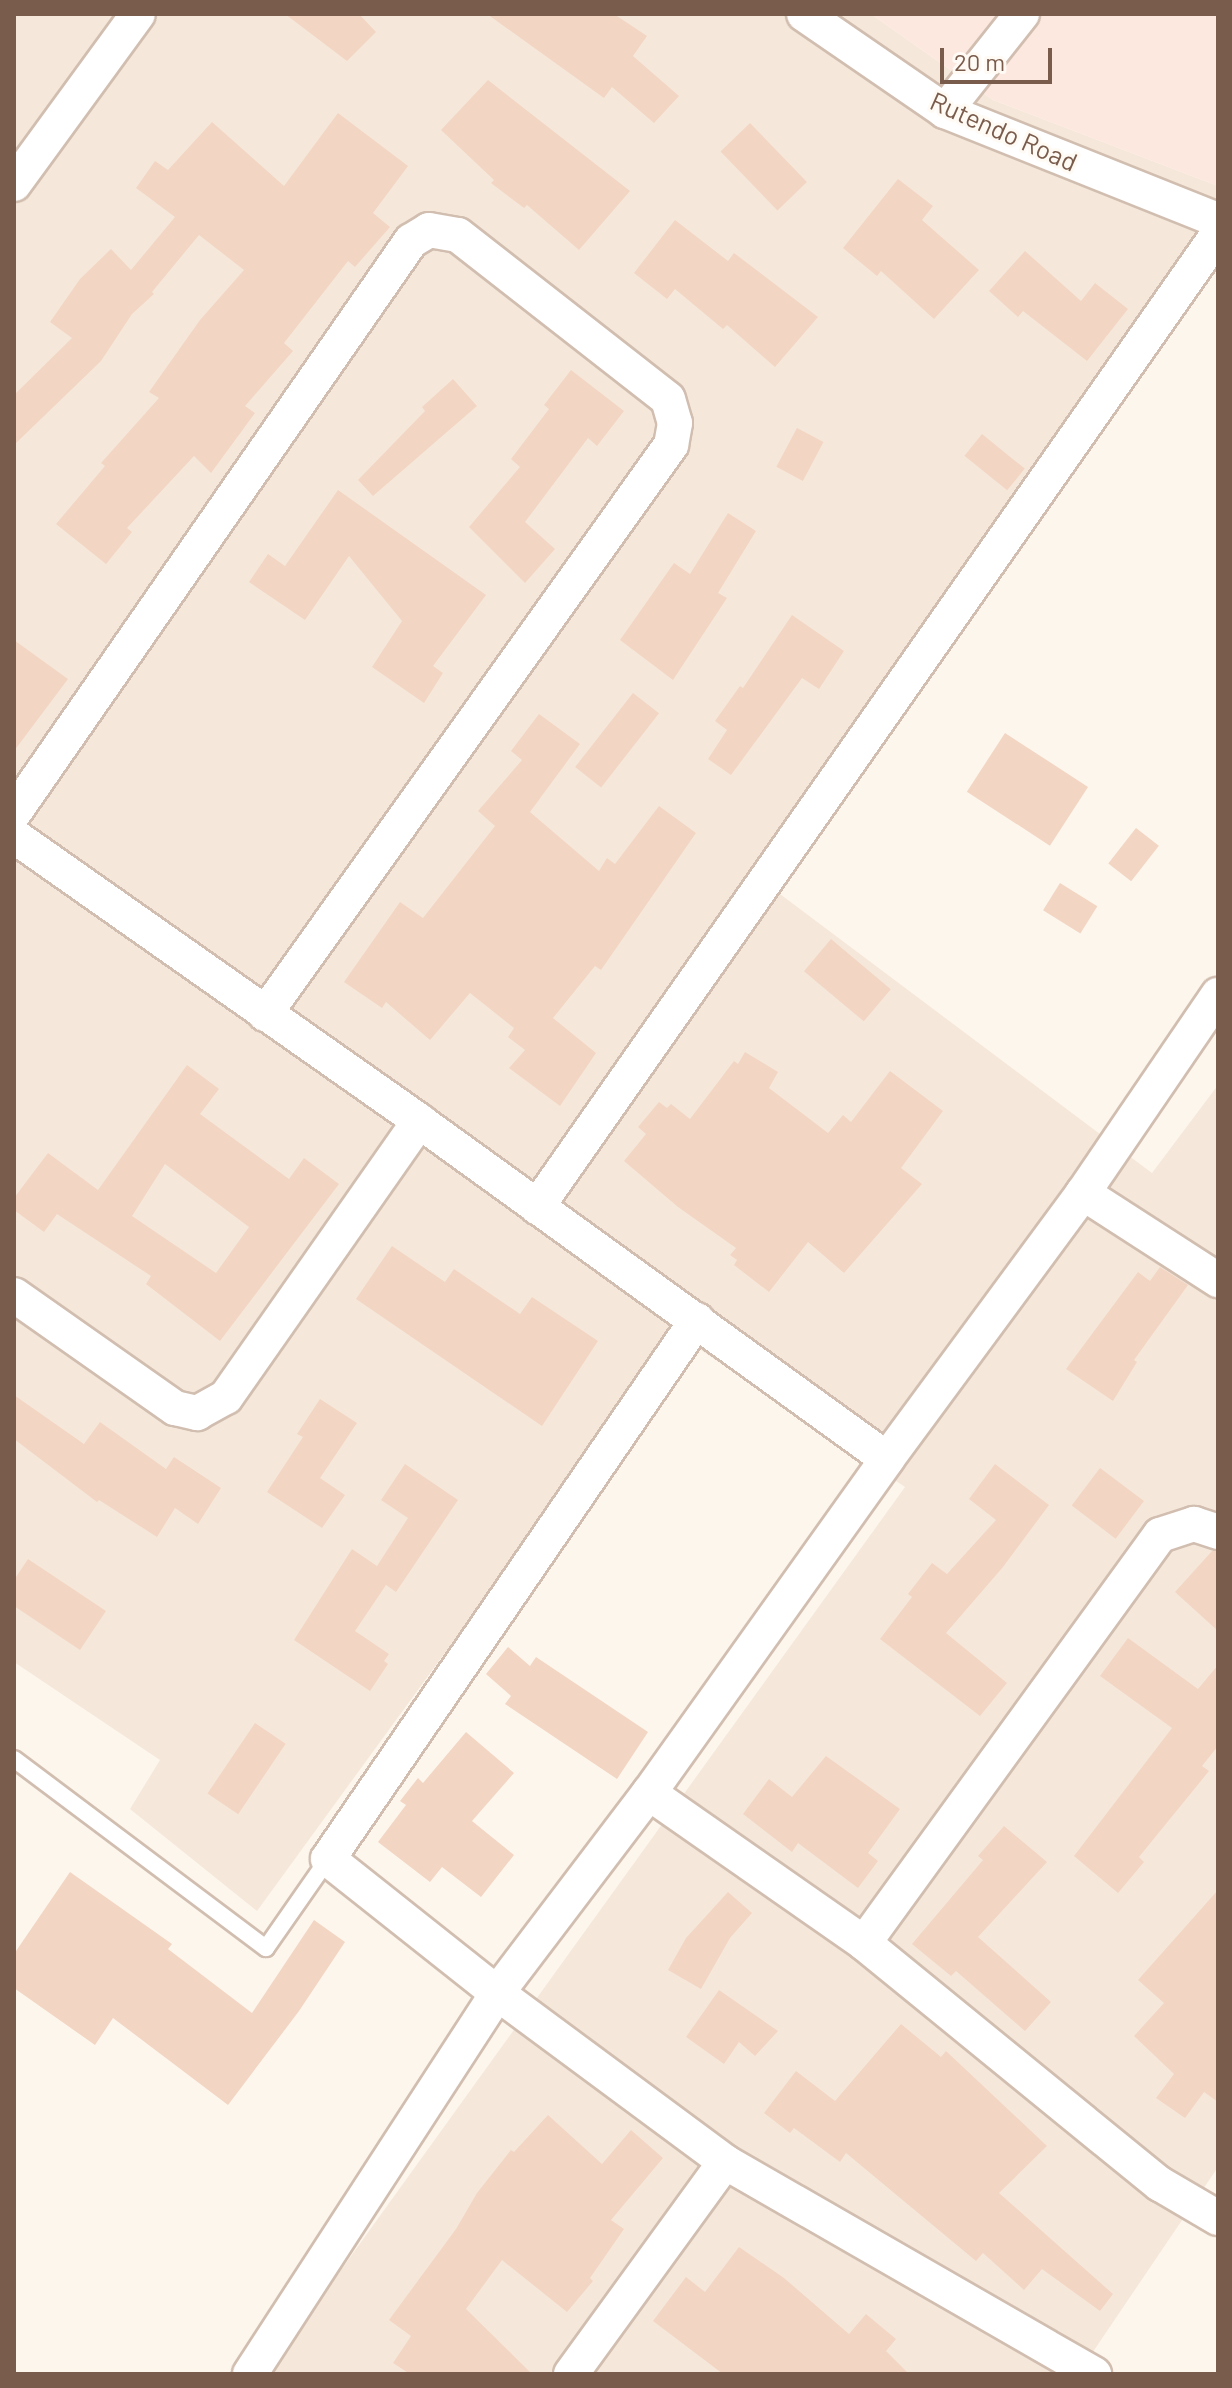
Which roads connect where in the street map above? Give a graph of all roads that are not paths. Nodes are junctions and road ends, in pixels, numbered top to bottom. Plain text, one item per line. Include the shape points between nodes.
1 (138, 14) edge
2 (804, 14) edge
3 (1022, 14) edge
4 (945, 111) junction
5 (14, 184) edge
6 (1218, 220) edge
7 (1218, 234) edge
8 (14, 813) edge
9 (14, 836) edge
10 (1218, 995) edge
11 (265, 1014) junction
12 (419, 1121) junction
13 (1083, 1193) junction
14 (537, 1207) junction
15 (1218, 1280) edge
16 (14, 1295) edge
17 (697, 1320) junction
18 (887, 1459) junction
19 (1218, 1532) edge
20 (14, 1759) edge
21 (649, 1793) junction
22 (328, 1859) junction
23 (864, 1943) junction
24 (497, 1993) junction
25 (725, 2162) junction
26 (1218, 2218) edge
27 (250, 2374) edge
28 (571, 2374) edge
29 (1094, 2374) edge

1 - 5 street
2 - 4 street, Rutendo Road
3 - 4 street
4 - 6 street, Rutendo Road
7 - 14 street
8 - 11 street via 411,241 429,230 458,235 668,399 675,423 671,445
9 - 11 street
10 - 13 street
11 - 12 street
12 - 14 street
12 - 16 street via 226,1397 197,1413 175,1408
13 - 15 street
13 - 18 street
14 - 17 street
17 - 18 street
17 - 22 street
18 - 21 street
19 - 23 street via 1194,1524 1160,1535
20 - 22 lane via 266,1948
21 - 23 street
21 - 24 street
22 - 24 street
23 - 26 street via 1160,2184
24 - 25 street
24 - 27 street
25 - 28 street
25 - 29 street

